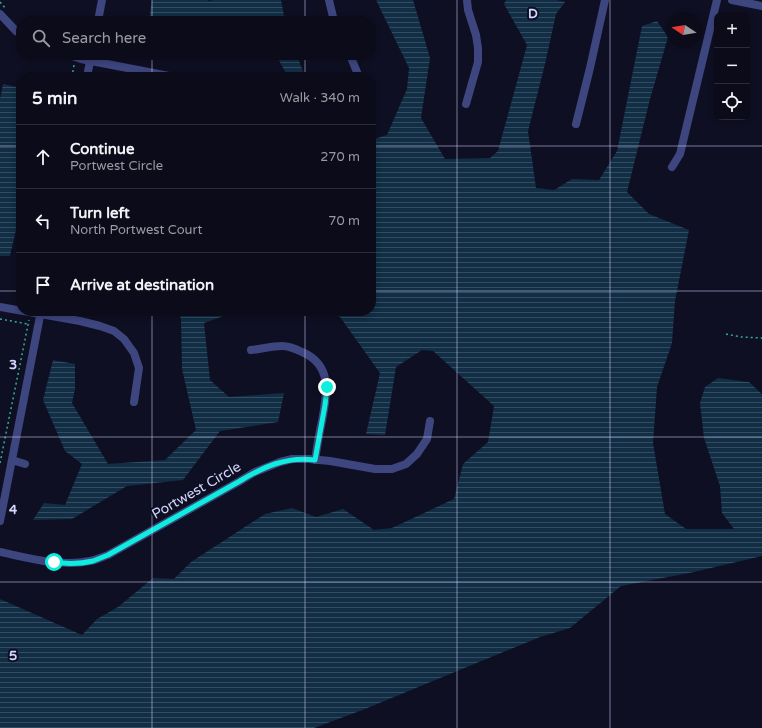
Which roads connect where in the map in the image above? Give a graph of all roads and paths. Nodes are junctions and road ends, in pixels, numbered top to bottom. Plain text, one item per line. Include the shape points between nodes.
1 (102, 0) edge
2 (329, 0) edge
3 (467, 0) edge
4 (605, 0) edge
5 (717, 0) edge
6 (732, 0) edge
7 (762, 6) edge
8 (0, 14) edge
9 (99, 16) edge
10 (333, 16) edge
11 (16, 31) edge
12 (72, 60) edge
13 (91, 60) edge
14 (100, 60) edge
15 (352, 60) edge
16 (72, 72) edge
17 (88, 72) edge
18 (152, 72) edge
19 (358, 72) edge
20 (466, 104) dead end
21 (576, 124) dead end
22 (672, 167) dead end
23 (0, 307) edge
24 (16, 310) edge
25 (29, 316) edge
26 (39, 316) edge
27 (54, 316) edge
28 (0, 319) edge
29 (28, 324) junction
30 (726, 334) dead end
31 (762, 338) edge
32 (251, 350) dead end
33 (134, 402) dead end
34 (430, 421) dead end
35 (12, 460) junction
36 (315, 460) junction
37 (0, 463) edge
38 (25, 464) dead end
39 (0, 521) edge
40 (0, 552) edge

1 - 9 street
2 - 10 street
3 - 20 street via 476,36 478,62
4 - 21 street
5 - 22 street via 680,154
6 - 7 street
8 - 11 street
12 - 16 path
13 - 17 street
14 - 18 street
15 - 19 street
23 - 24 street
25 - 29 path
26 - 35 street
27 - 33 street via 100,326 114,331 124,339 134,353 139,368
28 - 29 path
29 - 37 path
30 - 31 path
32 - 36 street via 283,346 309,355 318,363 327,387
34 - 36 street, Portwest Circle via 427,439 417,454 406,464 392,469
35 - 38 street
35 - 39 street
36 - 40 street, Portwest Circle via 280,462 255,472 108,555 92,561 62,563

